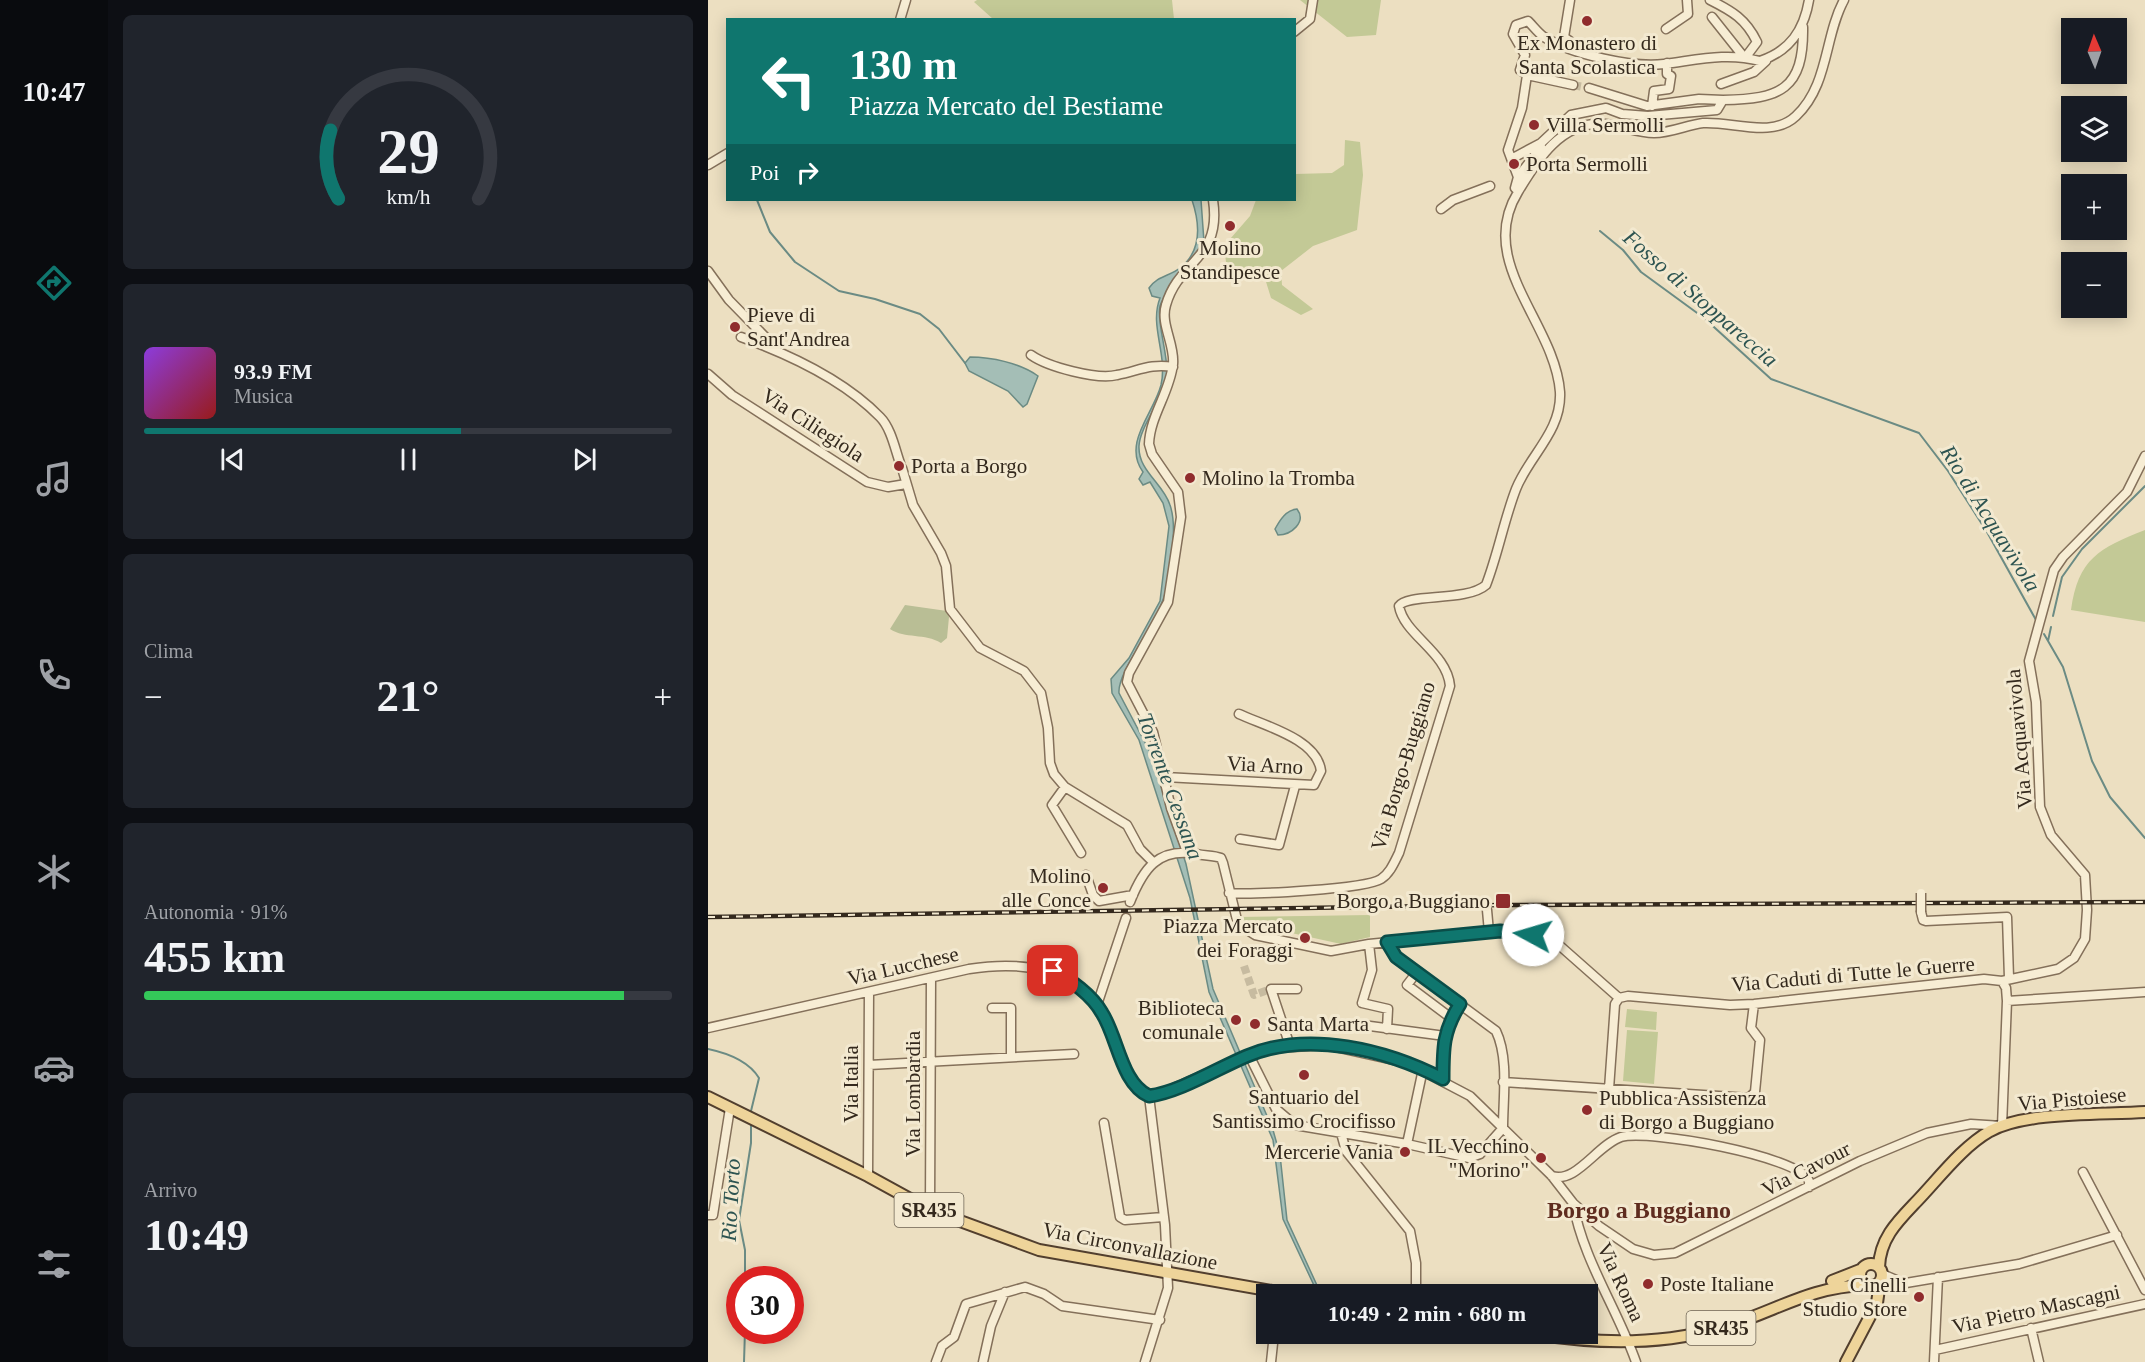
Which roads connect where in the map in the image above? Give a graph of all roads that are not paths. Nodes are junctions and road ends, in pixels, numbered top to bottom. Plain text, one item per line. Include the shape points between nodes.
1 (906, 0) edge
2 (1313, 0) edge
3 (1570, 0) edge
4 (1687, 0) edge
5 (1710, 0) edge
6 (1809, 0) edge
7 (1844, 0) edge
8 (1712, 17) dead end
9 (901, 18) edge
10 (1803, 27) junction
11 (1666, 28) dead end
12 (1296, 30) edge
13 (1571, 42) dead end
14 (1746, 57) junction
15 (1768, 58) junction
16 (1667, 63) junction
17 (1527, 77) junction
18 (1721, 84) dead end
19 (1573, 85) tunnel mouth
20 (1590, 88) tunnel mouth
21 (1723, 100) junction
22 (1652, 106) junction
23 (1548, 142) junction
24 (726, 154) edge
25 (1530, 154) junction
26 (1513, 158) junction
27 (708, 165) edge
28 (1518, 177) junction
29 (1490, 186) dead end
30 (1518, 191) junction
31 (1213, 201) edge
32 (1441, 209) dead end
33 (708, 271) edge
34 (741, 337) dead end
35 (779, 351) junction
36 (1030, 355) dead end
37 (1173, 367) junction
38 (708, 374) edge
39 (2145, 456) edge
40 (906, 484) junction
41 (1239, 714) dead end
42 (1164, 777) junction
43 (1295, 786) junction
44 (1065, 787) junction
45 (1240, 839) dead end
46 (1187, 852) junction
47 (1081, 853) dead end
48 (1154, 863) junction
49 (1086, 874) dead end
50 (1229, 893) junction
51 (1921, 893) dead end
52 (1487, 910) dead end
53 (1126, 918) tunnel mouth
54 (1489, 932) junction
55 (1383, 943) junction
56 (1369, 944) junction
57 (1417, 972) junction
58 (931, 978) junction
59 (2006, 980) junction
60 (1297, 989) dead end
61 (869, 992) junction
62 (2145, 992) edge
63 (1619, 998) junction
64 (2007, 1001) junction
65 (1460, 1004) junction
66 (1754, 1004) junction
67 (1097, 1005) junction
68 (992, 1008) dead end
69 (1451, 1018) junction
70 (1355, 1024) dead end
71 (708, 1028) edge
72 (1387, 1029) junction
73 (1445, 1036) junction
74 (1290, 1046) junction
75 (1074, 1054) dead end
76 (1249, 1055) junction
77 (1011, 1056) junction
78 (932, 1060) junction
79 (869, 1065) junction
80 (1423, 1069) junction
81 (1443, 1079) junction
82 (1503, 1082) junction
83 (1609, 1089) junction
84 (1149, 1096) junction
85 (708, 1097) edge
86 (730, 1108) junction
87 (2145, 1112) edge
88 (1104, 1123) dead end
89 (2002, 1126) junction
90 (1503, 1128) junction
91 (1341, 1133) junction
92 (1407, 1144) junction
93 (2083, 1172) dead end
94 (868, 1176) junction
95 (1552, 1176) junction
96 (1809, 1188) junction
97 (1573, 1203) junction
98 (930, 1210) junction
99 (708, 1215) edge
100 (1163, 1217) junction
101 (2117, 1235) junction
102 (1874, 1271) junction
103 (1168, 1274) junction
104 (1938, 1277) junction
105 (1416, 1284) edge
106 (1867, 1285) junction
107 (1256, 1290) edge
108 (2145, 1290) edge
109 (1005, 1292) junction
110 (1808, 1293) junction
111 (2145, 1304) edge
112 (1873, 1310) junction
113 (1160, 1320) junction
114 (2031, 1328) junction
115 (1598, 1340) edge
116 (1629, 1341) junction
117 (1273, 1344) edge
118 (1935, 1350) junction
119 (936, 1362) edge
120 (983, 1362) edge
121 (1145, 1362) edge
122 (1271, 1362) edge
123 (1636, 1362) edge
124 (1846, 1362) edge
125 (1934, 1362) edge
126 (2039, 1362) edge

1 - 9 street
2 - 12 street via 1310,19
3 - 13 street via 1564,37
4 - 11 street via 1688,14
5 - 14 street via 1738,14 1754,36 1757,42
6 - 10 street
7 - 23 street via 1817,85 1790,121 1759,127 1705,123 1654,133 1592,125
8 - 14 street
10 - 15 street via 1780,52
10 - 21 street via 1801,57 1789,85 1760,98
14 - 15 street via 1760,61
14 - 16 street via 1706,57
15 - 18 street via 1754,72
16 - 17 street via 1642,64 1577,51 1546,39 1528,21 1520,22 1513,31 1525,55 1520,70
16 - 22 street via 1669,88 1654,91
17 - 19 street
17 - 26 street via 1508,150
20 - 22 street
21 - 22 street via 1699,99
21 - 23 street via 1717,110 1671,115 1634,116 1606,108 1571,115
23 - 25 street
23 - 30 street
24 - 27 street
25 - 26 street
25 - 28 street
26 - 28 street
28 - 30 street
29 - 32 street via 1453,200
30 - 50 street, Via Borgo-Buggiano via 1504,230 1505,244 1519,287 1555,359 1560,394 1558,415 1515,492 1486,585 1462,595 1407,600 1399,606 1444,668 1450,686 1399,853 1390,871 1375,882 1338,888
31 - 37 street via 1215,221 1209,245 1178,283 1165,309
33 - 35 street via 729,300
34 - 35 street
35 - 40 street via 828,378 881,417
36 - 37 street via 1049,364 1104,376 1158,364
37 - 42 street via 1149,444 1180,498 1176,553 1168,602 1127,682 1149,722
38 - 40 street, Via Ciliegiola via 732,395 867,482 888,487
39 - 59 street, Via Acquavivola via 2127,492 2054,570 2029,662 2036,702 2040,807 2051,835 2085,875 2085,939 2074,958 2058,969
40 - 44 street via 913,505 944,560 950,609 980,648 1024,671 1038,688 1048,728 1050,764
41 - 43 street, Via Arno via 1311,750 1320,765 1320,778 1314,785
42 - 43 street, Via Arno
42 - 46 street
43 - 45 street via 1279,845
44 - 47 street via 1052,805
44 - 48 street via 1127,825 1140,849
46 - 48 street via 1172,853
46 - 50 street via 1221,858
48 - 49 street via 1131,898 1099,901
50 - 56 street via 1234,917 1247,932 1325,950
51 - 59 street, bridge via 1921,912 1926,921 2007,917
52 - 54 street
53 - 67 street
54 - 55 street
54 - 63 street via 1522,933 1551,940 1578,959
55 - 56 street
55 - 57 street
56 - 72 street via 1372,970 1362,1003 1388,1009
57 - 65 street
57 - 69 street via 1407,985
58 - 61 street, Via Lucchese
58 - 67 street, Via Lucchese via 989,966 1041,968 1065,977
58 - 78 street, Via Lombardia
59 - 64 street
59 - 66 street, Via Caduti di Tutte le Guerre via 1984,979
60 - 74 street via 1271,989
61 - 71 street, Via Lucchese
61 - 79 street, Via Italia
62 - 64 street
63 - 66 street, Via Caduti di Tutte le Guerre
63 - 83 street via 1615,1004
64 - 89 street
65 - 69 street
65 - 82 street via 1496,1031
66 - 83 street via 1751,1028 1760,1041 1755,1092 1749,1098
67 - 84 street, Via Lucchese via 1134,1084
68 - 77 street via 1011,1008
69 - 73 street
70 - 72 street
72 - 73 street
73 - 81 street
74 - 76 street
74 - 80 street via 1354,1049
75 - 77 street
76 - 84 street
76 - 91 street via 1276,1109 1288,1122
77 - 78 street
78 - 79 street
78 - 98 street, Via Lombardia
79 - 94 street, Via Italia
80 - 81 street
80 - 92 street
81 - 90 street via 1483,1106
82 - 83 street
82 - 90 street
84 - 100 street
85 - 86 main road, Via Circonvallazione / SR435
86 - 94 main road, Via Circonvallazione / SR435
86 - 99 street via 713,1215
87 - 89 main road, Via Pistoiese via 2042,1119
88 - 100 street via 1120,1217
89 - 96 street, Via Cavour via 1971,1124 1927,1133
89 - 102 main road via 1961,1156 1880,1239
90 - 92 street via 1472,1158
90 - 95 street
91 - 92 street
91 - 105 street via 1346,1151 1410,1231
93 - 101 street
94 - 98 main road, Via Circonvallazione / SR435
95 - 96 street via 1570,1175 1612,1141 1640,1135 1719,1146 1768,1160 1804,1174
95 - 97 street
96 - 97 street, Via Cavour via 1665,1255 1633,1249
97 - 116 street, Via Roma via 1582,1241
98 - 103 main road, Via Circonvallazione / SR435 via 1039,1250
100 - 103 street
101 - 104 street via 2019,1264
101 - 108 street
102 - 104 street via 1890,1285
102 - 106 main road, SR435
102 - 106 main road via 1860,1280
102 - 110 main road, SR435 via 1819,1285
102 - 112 main road
103 - 107 main road, Via Circonvallazione / SR435
103 - 113 street
104 - 118 street
106 - 110 main road, SR435 via 1829,1287
106 - 112 main road
109 - 113 street via 1025,1287 1062,1306
109 - 119 street via 966,1304 954,1337 942,1346
109 - 120 street
110 - 116 main road, SR435 via 1709,1331
111 - 114 street, Via Pietro Mascagni
112 - 124 main road
113 - 121 street
114 - 118 street, Via Pietro Mascagni
114 - 126 street
115 - 116 main road, SR435
116 - 123 street, Via Roma
117 - 122 street
118 - 125 street

